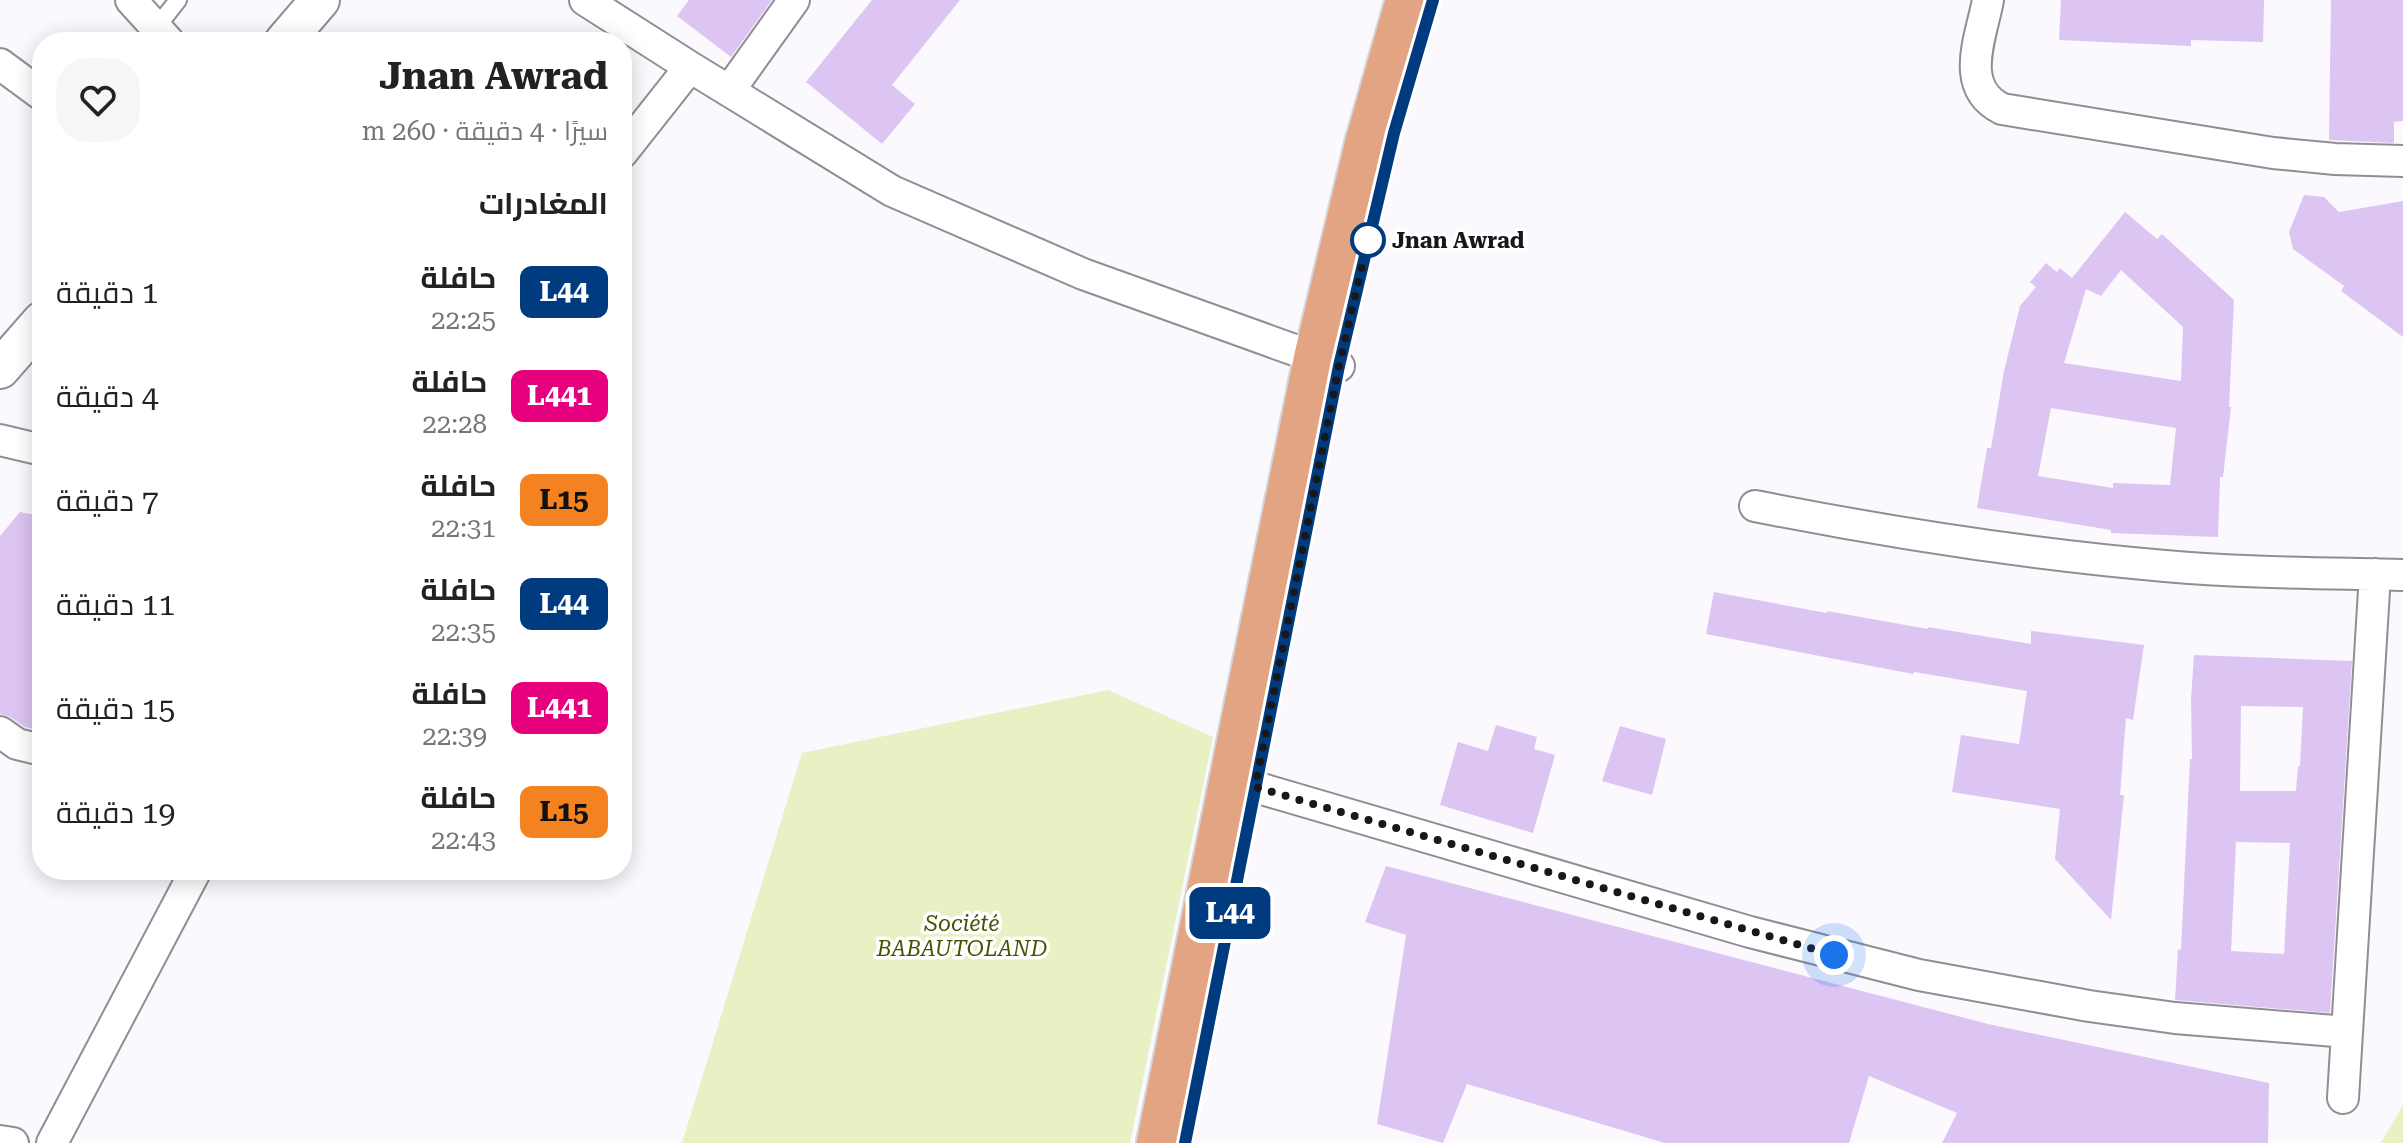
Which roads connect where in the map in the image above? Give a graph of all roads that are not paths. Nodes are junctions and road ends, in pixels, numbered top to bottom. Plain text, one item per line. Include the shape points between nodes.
1 (131, 0) edge
2 (178, 0) edge
3 (320, 0) edge
4 (585, 0) edge
5 (794, 0) edge
6 (1408, 0) edge
7 (1433, 0) edge
8 (1988, 0) edge
9 (159, 32) edge
10 (163, 32) edge
11 (293, 32) edge
12 (0, 64) edge
13 (690, 67) junction
14 (32, 88) edge
15 (729, 91) junction
16 (632, 140) edge
17 (2403, 161) edge
18 (32, 333) edge
19 (1328, 362) junction
20 (1, 369) edge
21 (0, 440) edge
22 (32, 448) edge
23 (1755, 506) dead end
24 (2389, 575) edge
25 (0, 732) edge
26 (32, 748) edge
27 (1255, 787) junction
28 (191, 880) edge
29 (2347, 1032) junction
30 (2343, 1098) dead end
31 (0, 1141) edge
32 (13, 1143) edge
33 (52, 1143) edge
34 (1159, 1143) edge
35 (1185, 1143) edge

1 - 9 street
2 - 10 lane
3 - 11 street
4 - 13 street
5 - 15 street
6 - 19 main road via 1337,263
7 - 19 main road
8 - 17 street via 1975,76 1984,97 2002,109 2273,153
12 - 14 street
13 - 15 street
13 - 16 street
15 - 19 street via 892,191 1083,274
18 - 20 street
19 - 27 main road
19 - 34 main road
21 - 22 street
23 - 24 street via 2064,556 2256,572
24 - 29 street
25 - 26 street
27 - 29 street via 1750,932 1919,975 2118,1010
27 - 35 main road
28 - 33 street
29 - 30 street
31 - 32 street

